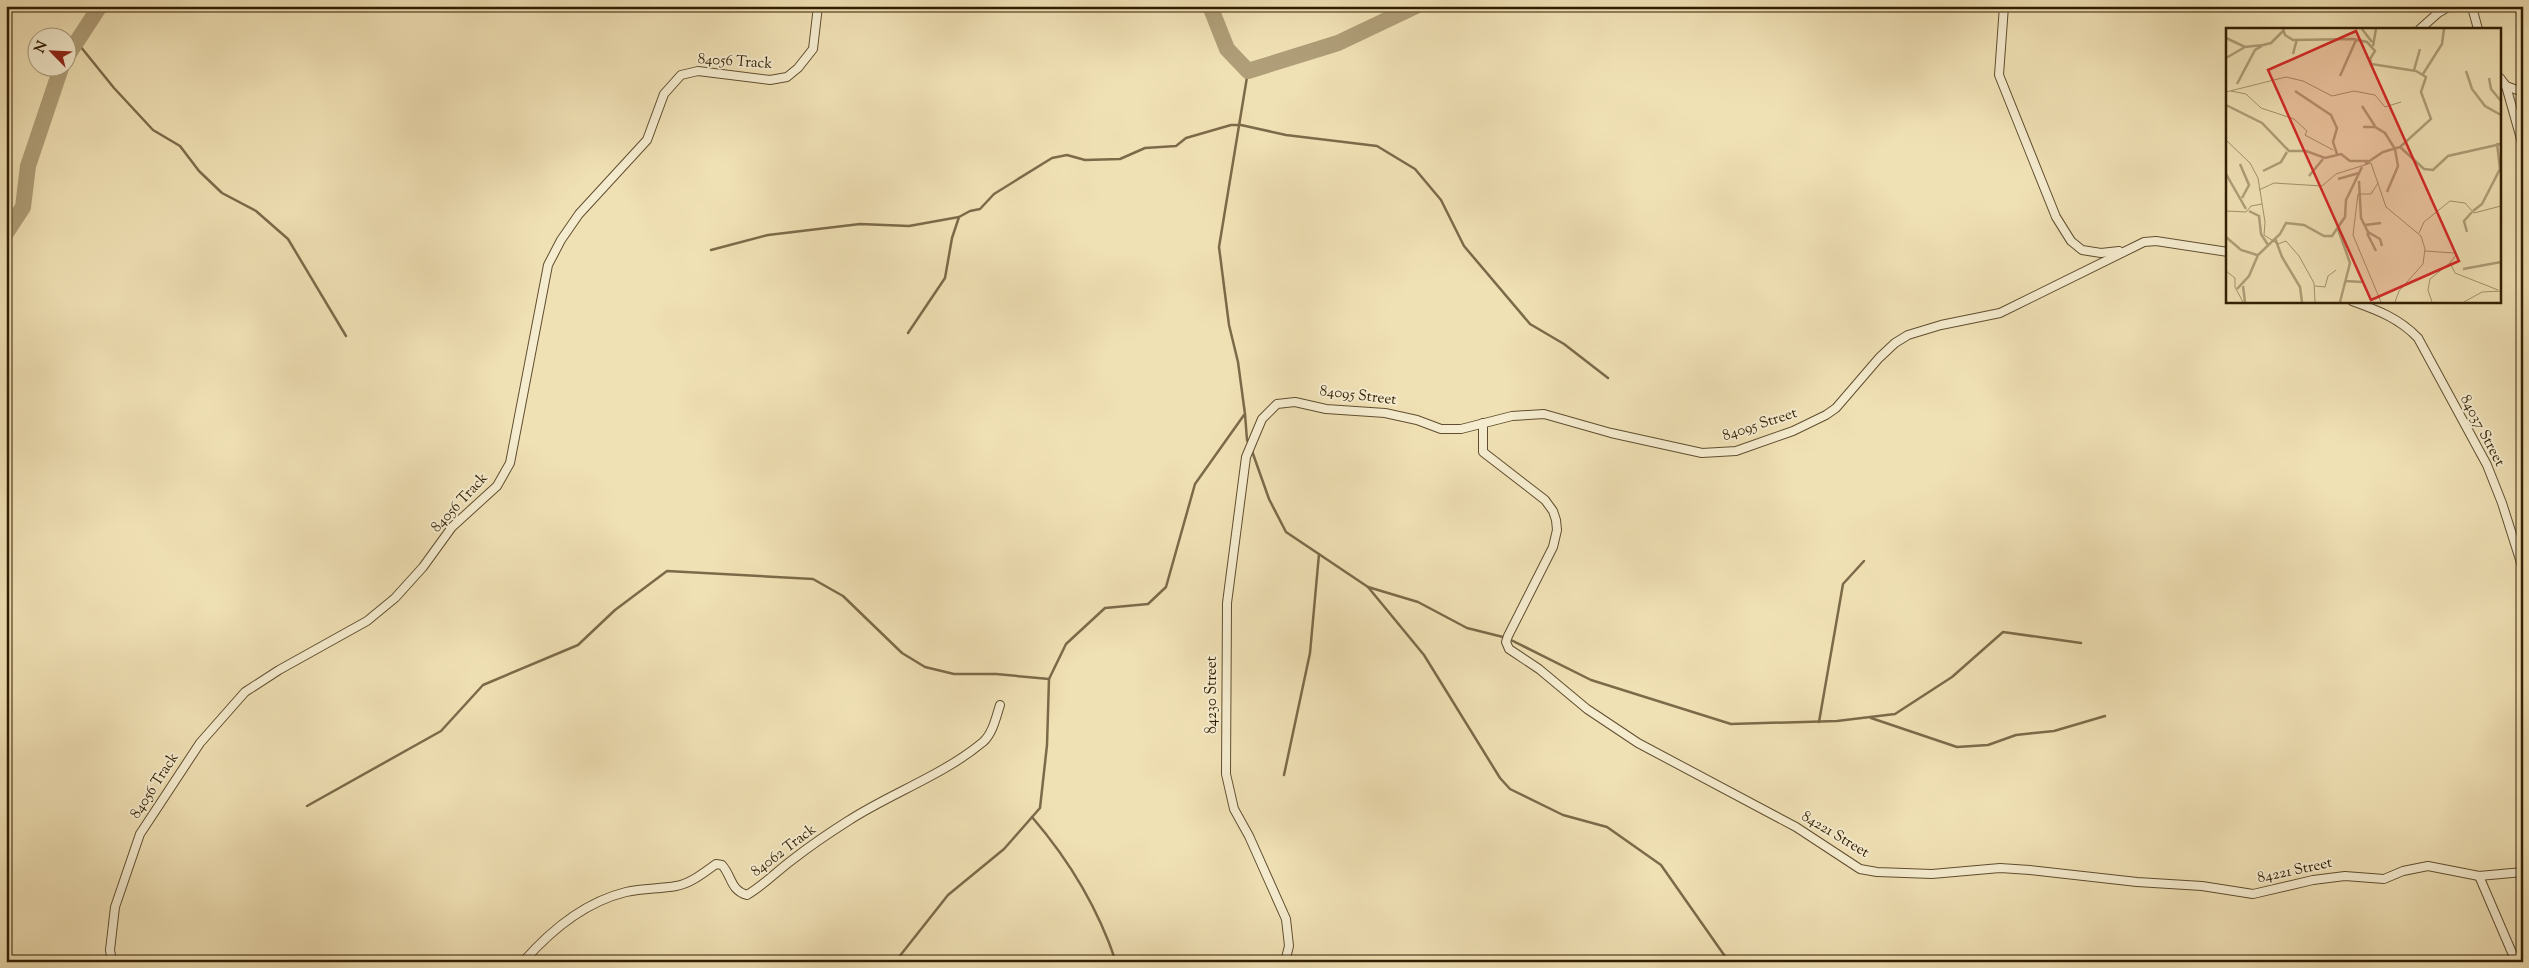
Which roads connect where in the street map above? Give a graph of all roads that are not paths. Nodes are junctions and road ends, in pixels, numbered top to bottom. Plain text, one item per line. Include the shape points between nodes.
1 (818, 6) edge
2 (2004, 6) edge
3 (2450, 6) edge
4 (2469, 6) edge
5 (2421, 28) edge
6 (2478, 28) edge
7 (2502, 81) edge
8 (2506, 86) junction
9 (2523, 92) edge
10 (2523, 146) edge
11 (2124, 250) junction
12 (2226, 252) edge
13 (2355, 302) edge
14 (1262, 419) joint
15 (1484, 423) junction
16 (2523, 569) edge
17 (1000, 705) dead end
18 (2523, 872) edge
19 (2479, 876) junction
20 (112, 962) edge
21 (522, 962) edge
22 (1285, 962) edge
23 (2516, 962) edge

1 - 20 street, 84056 Track via 813,49 787,77 770,80 698,71 681,75 664,94 647,140 579,214 560,240 548,265 510,463 497,486 452,527 395,598 367,621 246,692 200,743 140,834 115,907 110,950
2 - 11 street via 1999,75 2056,217 2082,250 2102,253
3 - 5 street
4 - 6 street
7 - 8 street
8 - 9 street
8 - 10 street
11 - 12 street, 84095 Street via 2156,241
11 - 15 street, 84095 Street via 2076,277 2000,312 1908,335 1879,358 1836,408 1826,415 1793,431 1736,451 1702,453 1544,414 1512,416
13 - 16 street, 84037 Street via 2388,314 2418,338 2487,465
14 - 15 street, 84095 Street via 1277,404 1295,402 1326,409 1403,416 1441,429 1461,429
14 - 22 street, 84230 Street via 1246,457 1227,604 1226,774 1234,808 1286,919 1289,946
15 - 19 street, 84221 Street via 1483,452 1545,500 1553,511 1557,530 1552,547 1508,636 1509,648 1540,669 1587,709 1638,743 1796,827 1860,869 1932,874 2000,868 2202,886 2253,894 2345,876 2384,878 2428,866
17 - 21 street, 84062 Track via 993,728 984,741 929,778 847,822 792,860 762,887 747,895 738,892 722,864 716,864 677,886 625,892 582,911 552,931
18 - 19 street, 84221 Street
19 - 23 street

